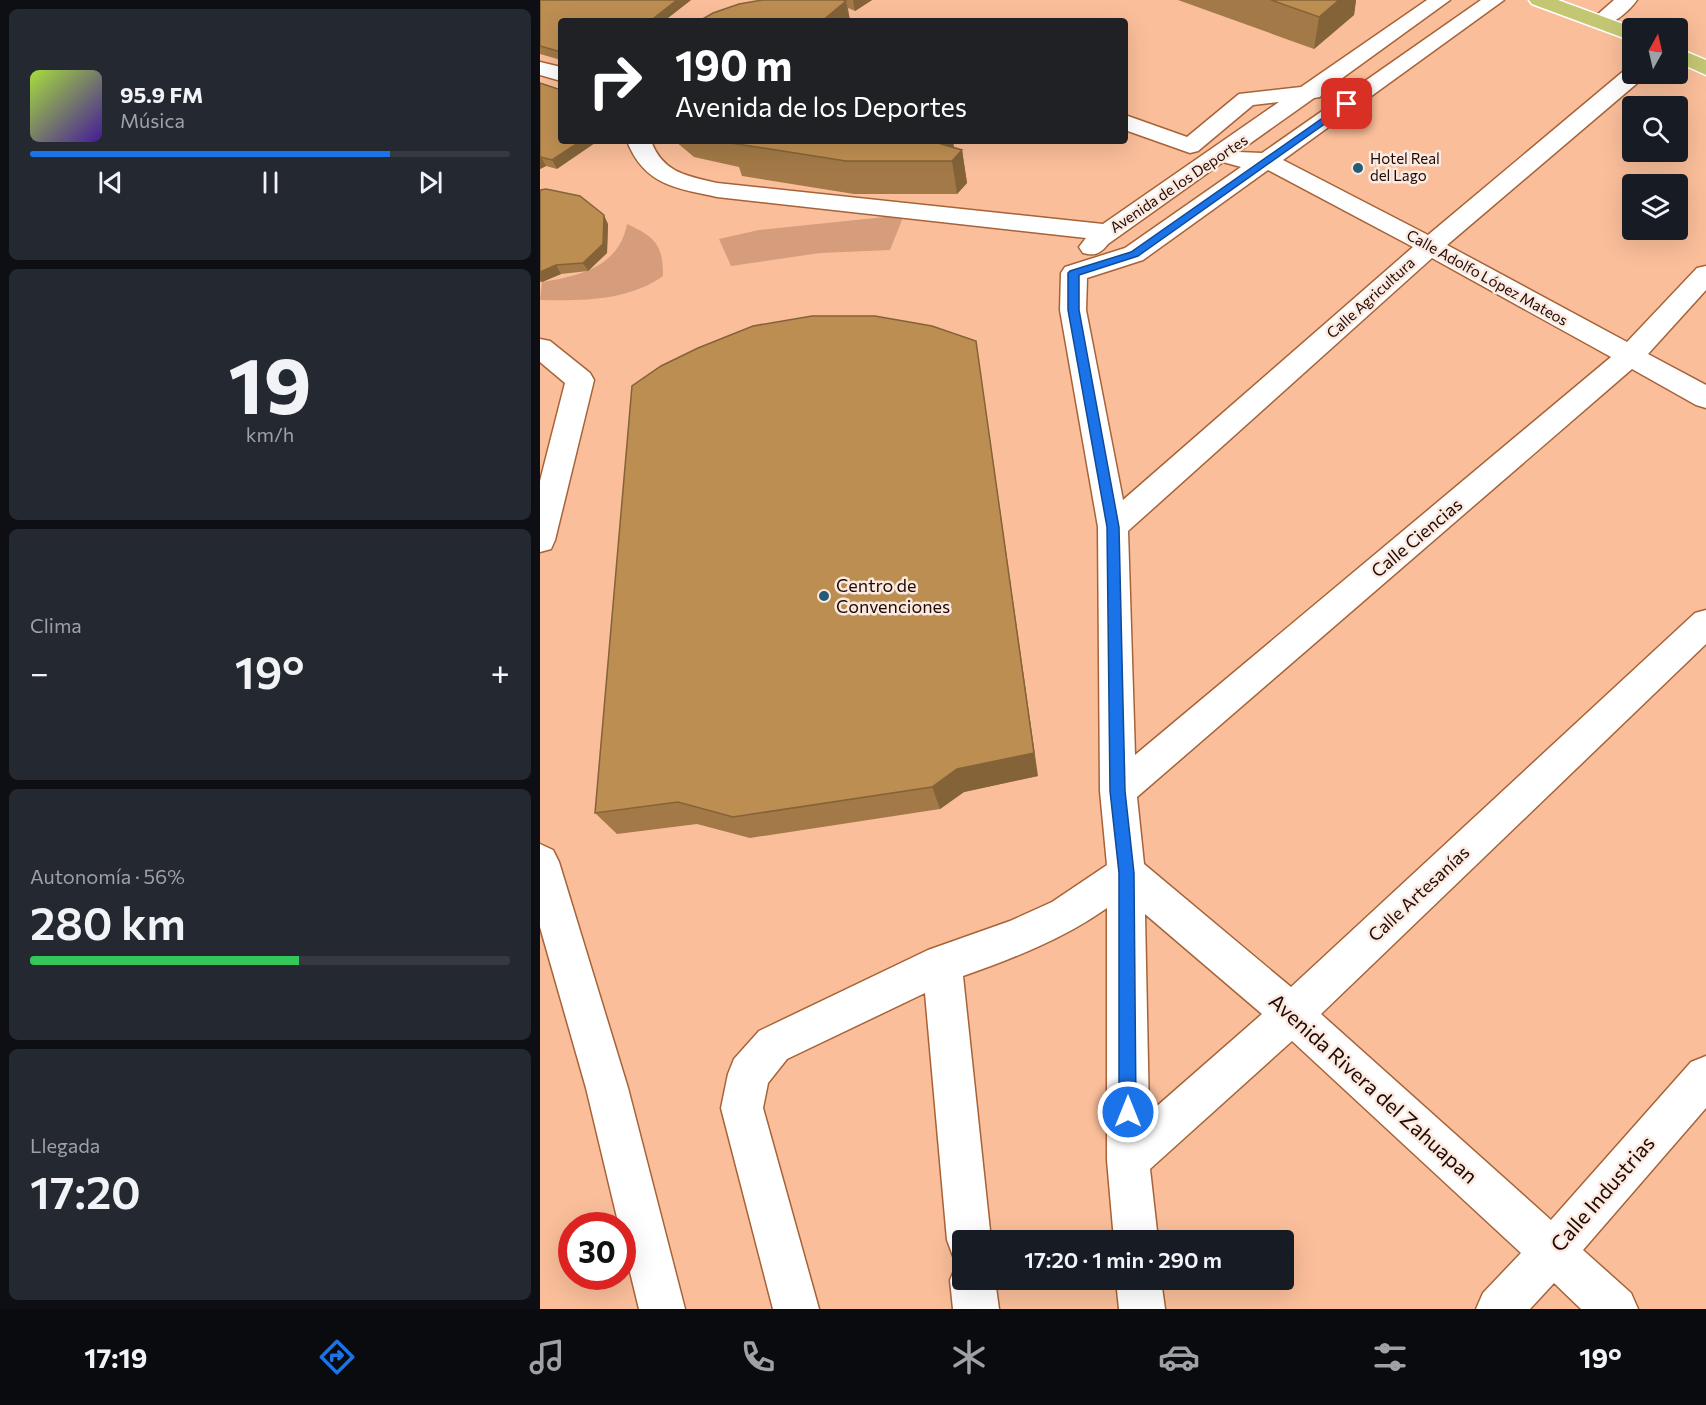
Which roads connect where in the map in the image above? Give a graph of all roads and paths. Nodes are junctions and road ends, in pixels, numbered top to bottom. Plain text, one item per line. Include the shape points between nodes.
1 (1440, 0) edge
2 (1494, 0) edge
3 (1539, 0) edge
4 (1627, 0) edge
5 (1599, 22) junction
6 (1622, 31) edge
7 (1688, 60) edge
8 (540, 68) edge
9 (1706, 69) edge
10 (558, 73) edge
11 (1622, 84) edge
12 (1312, 92) junction
13 (1347, 104) junction
14 (1128, 123) edge
15 (1247, 137) junction
16 (640, 144) edge
17 (1222, 154) junction
18 (1266, 160) junction
19 (1107, 232) junction
20 (1430, 246) junction
21 (1074, 273) junction
22 (1706, 274) edge
23 (540, 348) edge
24 (1629, 357) junction
25 (1706, 398) edge
26 (1113, 527) junction
27 (540, 540) edge
28 (1706, 623) edge
29 (1118, 791) junction
30 (540, 861) edge
31 (1126, 873) junction
32 (942, 964) junction
33 (1292, 1014) junction
34 (1706, 1077) edge
35 (1128, 1160) junction
36 (968, 1230) edge
37 (1135, 1230) edge
38 (1552, 1252) junction
39 (974, 1290) edge
40 (1140, 1290) edge
41 (662, 1309) edge
42 (796, 1309) edge
43 (976, 1309) edge
44 (1142, 1309) edge
45 (1499, 1309) edge
46 (1615, 1309) edge

1 - 12 street, Avenida de los Deportes
2 - 13 street, Avenida de los Deportes
3 - 5 main road
4 - 5 street
5 - 6 main road
7 - 9 main road
8 - 10 street
11 - 20 street, Calle Agricultura
12 - 13 street
12 - 14 street via 1247,99 1190,146
12 - 15 street, Avenida de los Deportes
13 - 18 street, Avenida de los Deportes
15 - 17 street, Avenida de los Deportes
15 - 18 street, Calle Adolfo López Mateos via 1265,149
16 - 19 street via 643,157 667,178 717,190
17 - 18 street, Calle Adolfo López Mateos via 1240,160
17 - 19 street, Avenida de los Deportes
18 - 20 street, Calle Adolfo López Mateos
18 - 21 street, Avenida de los Deportes via 1134,254
19 - 21 street, Avenida de los Deportes
20 - 24 street, Calle Adolfo López Mateos
20 - 26 street, Calle Agricultura
21 - 26 street via 1073,310
22 - 24 street, Calle Ciencias
23 - 27 street via 580,380
24 - 25 street, Calle Adolfo López Mateos
24 - 29 street, Calle Ciencias
26 - 29 street
28 - 33 street, Calle Artesanías
29 - 31 street
30 - 41 street via 607,1088
31 - 32 street via 1065,915 1016,938
31 - 33 street, Avenida Rivera del Zahuapan
31 - 35 street
32 - 36 street
32 - 42 street via 773,1045 749,1074 742,1108
33 - 35 street, Calle Artesanías
33 - 38 street, Avenida Rivera del Zahuapan
34 - 38 street, Calle Industrias
35 - 37 street
38 - 45 street, Calle Industrias
38 - 46 street, Avenida Rivera del Zahuapan
39 - 43 street
40 - 44 street

